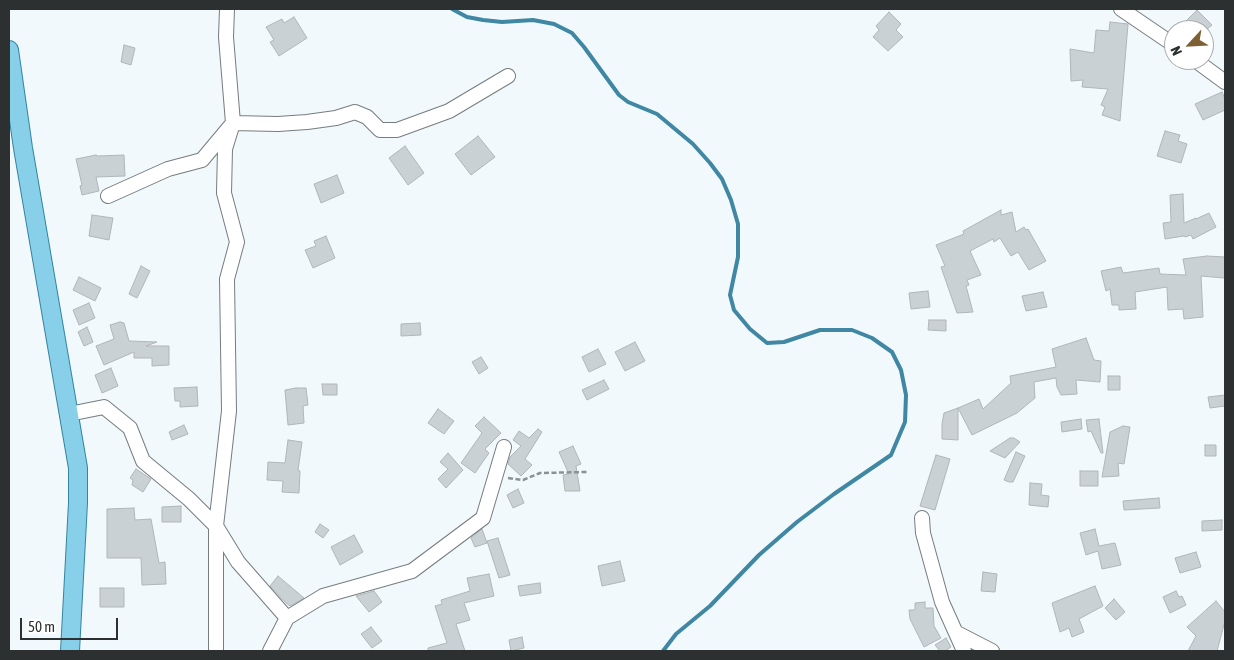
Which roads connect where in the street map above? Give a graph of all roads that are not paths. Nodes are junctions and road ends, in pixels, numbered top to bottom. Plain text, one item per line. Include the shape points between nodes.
1 (227, 9) edge
2 (1121, 9) edge
3 (1164, 37) edge
4 (9, 50) edge
5 (1209, 70) edge
6 (508, 76) dead end
7 (1225, 82) edge
8 (233, 123) junction
9 (108, 196) dead end
10 (69, 414) junction
11 (504, 447) dead end
12 (922, 518) dead end
13 (216, 526) junction
14 (287, 618) junction
15 (957, 633) junction
16 (70, 651) edge
17 (216, 651) edge
18 (270, 651) edge
19 (964, 651) edge
20 (992, 651) edge

1 - 8 street
2 - 3 street
4 - 10 main road
5 - 7 street
6 - 8 street via 449,111 397,130 380,130 367,116 355,112 307,122
8 - 9 street via 202,160 168,169
8 - 13 street via 225,149 224,192 237,242 227,278 229,411
10 - 13 street via 104,407 130,428 143,461
10 - 16 main road via 78,480
11 - 14 street via 483,518 412,571 323,596
12 - 15 street via 922,533 942,602
13 - 14 street via 238,562
13 - 17 street
14 - 18 street
15 - 19 street
15 - 20 street

